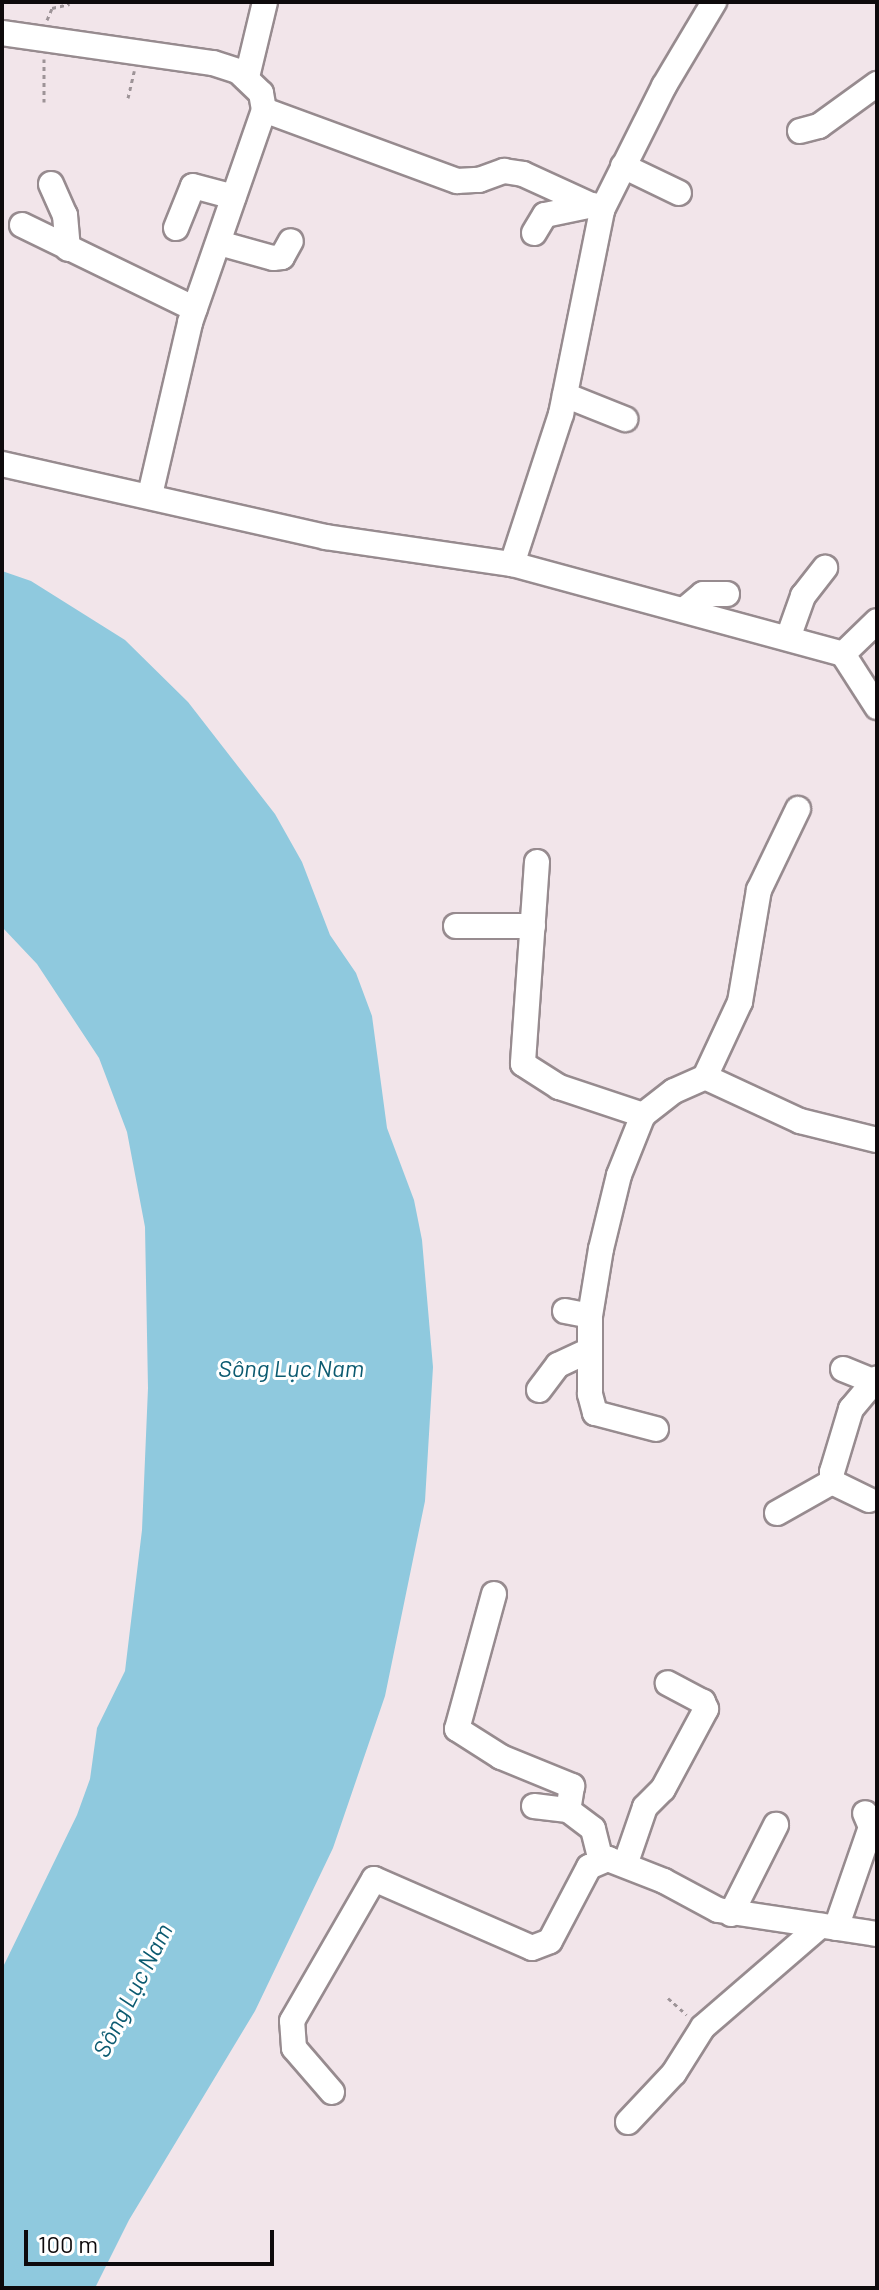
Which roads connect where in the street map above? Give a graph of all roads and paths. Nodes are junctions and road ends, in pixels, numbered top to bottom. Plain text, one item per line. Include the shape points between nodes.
1 (265, 2) edge
2 (714, 2) edge
3 (2, 33) edge
4 (222, 50) dead end
5 (138, 51) junction
6 (191, 60) junction
7 (247, 77) junction
8 (877, 84) edge
9 (128, 98) dead end
10 (264, 110) junction
11 (800, 131) dead end
12 (623, 166) junction
13 (51, 184) dead end
14 (679, 193) dead end
15 (234, 197) junction
16 (598, 208) junction
17 (22, 225) dead end
18 (176, 228) dead end
19 (534, 233) dead end
20 (291, 241) dead end
21 (219, 243) junction
22 (68, 249) junction
23 (195, 309) junction
24 (565, 395) junction
25 (625, 419) dead end
26 (2, 464) edge
27 (150, 495) junction
28 (512, 564) junction
29 (825, 568) dead end
30 (727, 594) dead end
31 (684, 610) junction
32 (877, 621) edge
33 (788, 638) junction
34 (843, 654) junction
35 (877, 707) edge
36 (798, 809) dead end
37 (537, 862) dead end
38 (456, 926) dead end
39 (533, 926) junction
40 (705, 1077) junction
41 (643, 1115) junction
42 (876, 1136) edge
43 (565, 1311) dead end
44 (590, 1316) junction
45 (590, 1350) junction
46 (843, 1369) dead end
47 (875, 1380) edge
48 (539, 1390) dead end
49 (656, 1429) dead end
50 (832, 1482) junction
51 (869, 1500) dead end
52 (777, 1513) dead end
53 (494, 1594) dead end
54 (668, 1683) dead end
55 (534, 1806) dead end
56 (568, 1810) junction
57 (865, 1813) dead end
58 (776, 1825) dead end
59 (613, 1863) junction
60 (731, 1914) junction
61 (828, 1927) junction
62 (877, 1934) edge
63 (668, 1998) dead end
64 (703, 2027) junction
65 (332, 2092) dead end
66 (628, 2122) dead end

1 - 7 street
2 - 12 street
3 - 5 street
4 - 6 street via 199,45
5 - 6 street
5 - 9 path
6 - 7 street via 229,67
7 - 10 street via 261,93
8 - 11 street via 819,126
10 - 15 street
10 - 16 street via 457,181 504,171 523,174
12 - 14 street
12 - 16 street
13 - 22 street via 65,215
15 - 18 street via 193,186
15 - 21 street
16 - 19 street via 545,215
16 - 24 street
17 - 22 street
20 - 21 street via 282,257 273,258
21 - 23 street
22 - 23 street
23 - 27 street
24 - 25 street
24 - 28 street
26 - 27 street
27 - 28 street via 326,537
28 - 31 street
29 - 33 street via 803,596
30 - 31 street via 703,594
31 - 33 street
32 - 34 street
33 - 34 street
34 - 35 street
36 - 40 street via 759,890 740,1002
37 - 39 street
38 - 39 street
39 - 41 street via 523,1064 559,1087
40 - 41 street via 674,1091
40 - 42 street via 800,1121
41 - 44 street via 609,1210
43 - 44 street
44 - 45 street
45 - 48 street via 558,1365
45 - 49 street via 590,1408 606,1418
46 - 47 street
47 - 50 street via 851,1409 834,1457
50 - 51 street
50 - 52 street
53 - 56 street via 457,1729 492,1752 572,1786
54 - 59 street via 703,1702 706,1709 663,1789 645,1807
55 - 56 street
56 - 59 street via 593,1829
57 - 61 street via 871,1827
58 - 60 street
59 - 60 street
59 - 65 street via 589,1867 559,1926 540,1948 513,1942 374,1879 292,2021 294,2048
60 - 61 street
61 - 62 street
61 - 64 street
63 - 64 path
64 - 66 street via 674,2073

